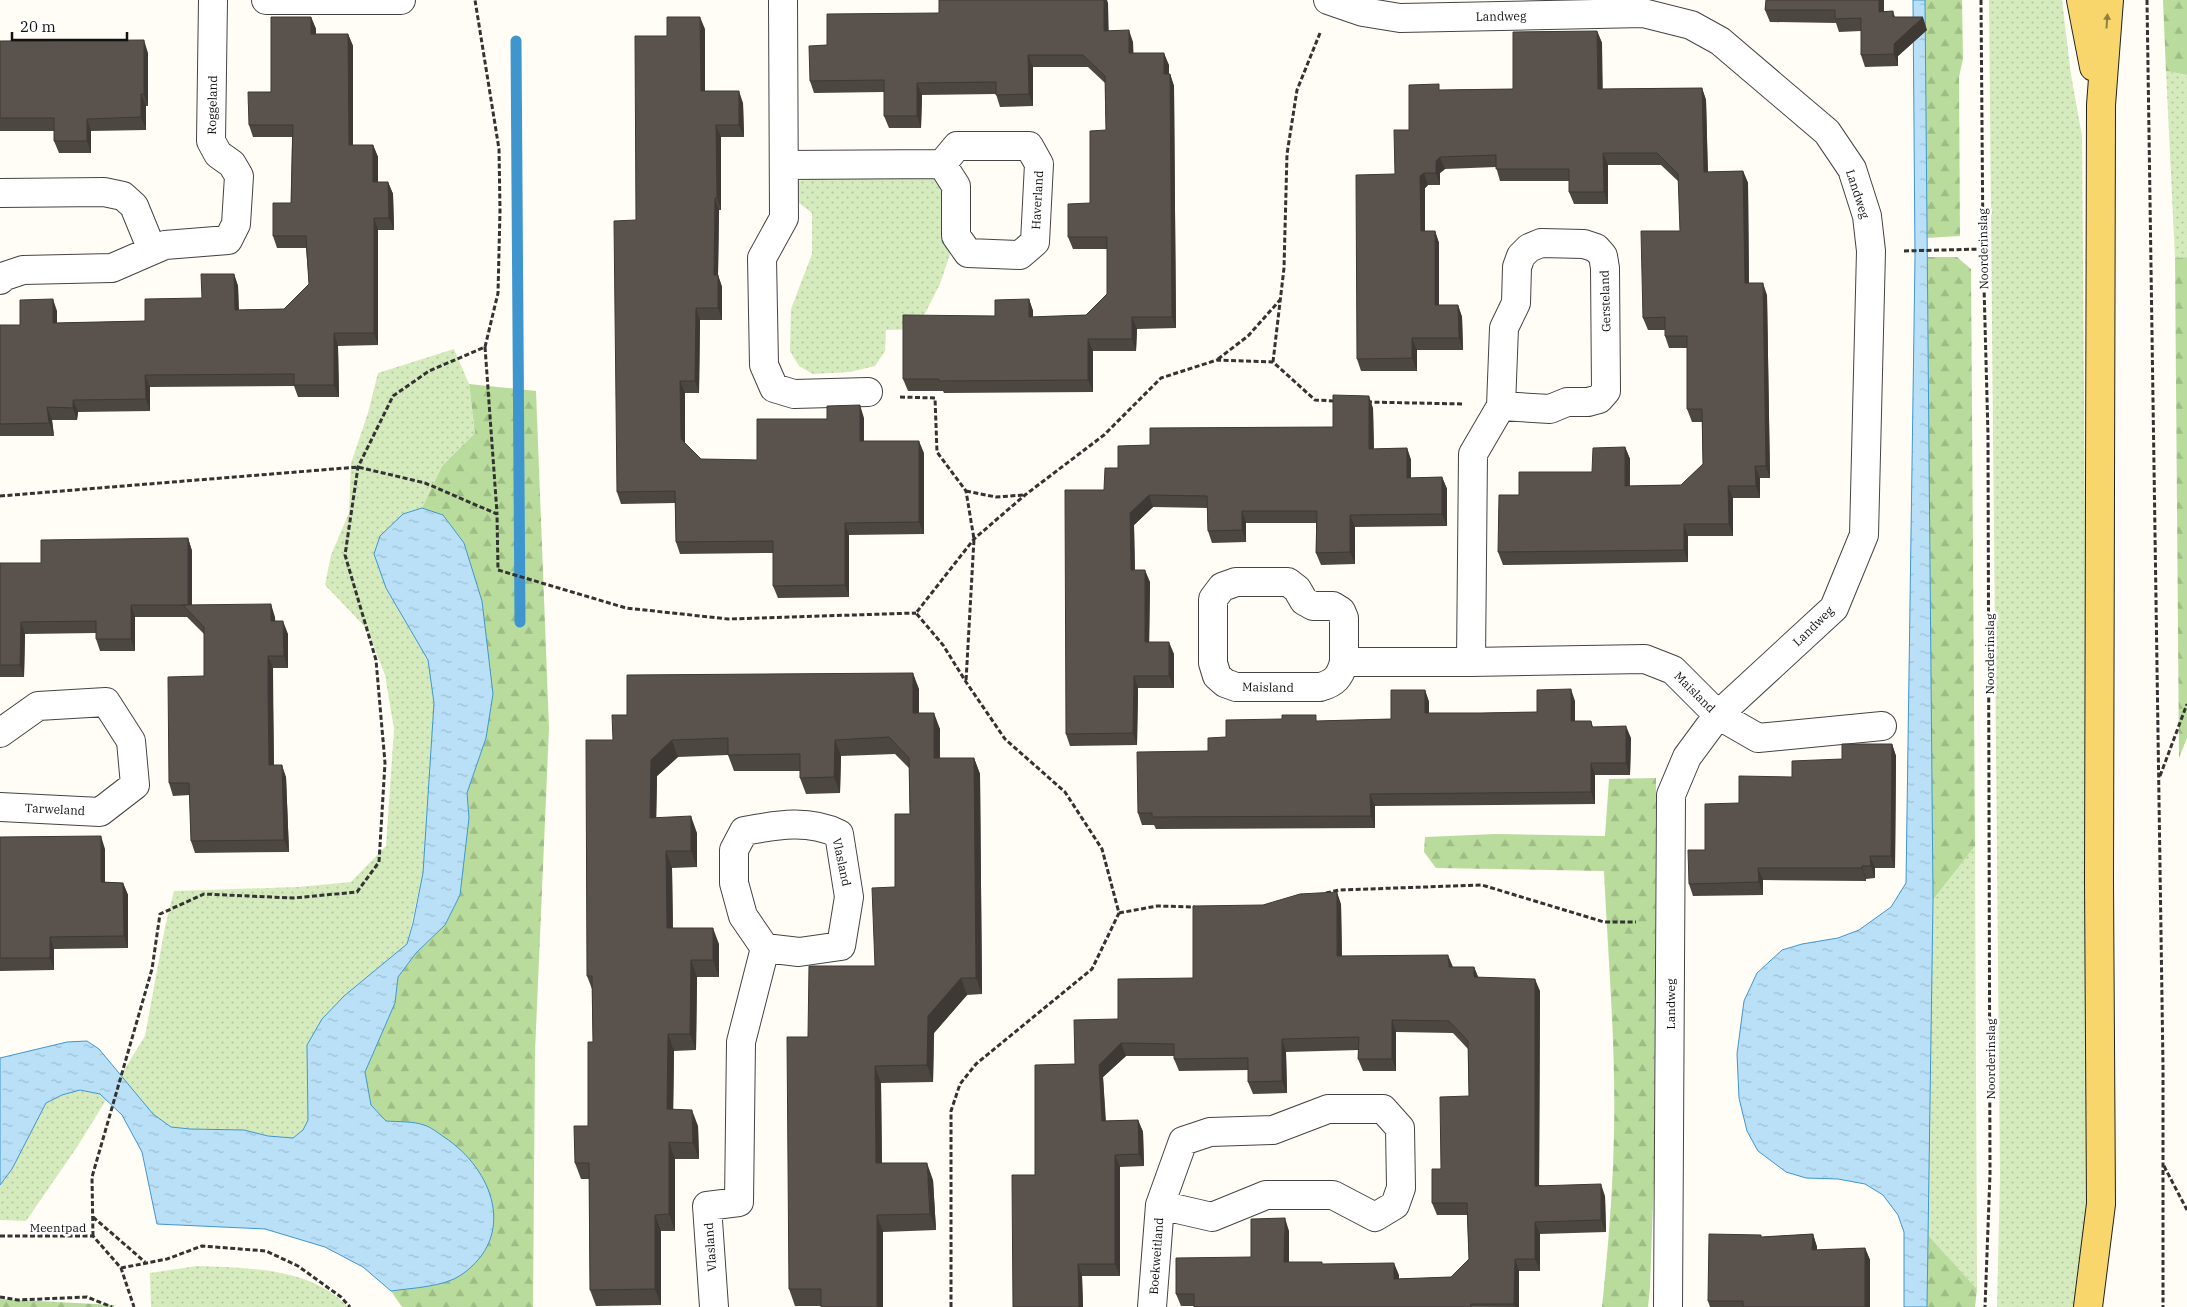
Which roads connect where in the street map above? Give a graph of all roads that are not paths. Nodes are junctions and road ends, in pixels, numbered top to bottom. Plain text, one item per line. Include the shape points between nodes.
1 (213, 0) edge
2 (266, 0) edge
3 (401, 0) edge
4 (783, 0) edge
5 (2081, 0) edge
6 (2109, 0) edge
7 (1330, 1) edge
8 (2101, 105) junction
9 (942, 164) junction
10 (785, 165) junction
11 (0, 193) edge
12 (152, 250) junction
13 (0, 280) edge
14 (868, 392) road end
15 (1501, 406) junction
16 (1344, 662) junction
17 (1471, 662) junction
18 (1718, 715) junction
19 (1882, 726) dead end
20 (0, 733) edge
21 (0, 807) edge
22 (765, 948) junction
23 (1160, 1205) junction
24 (714, 1307) edge
25 (1152, 1307) edge
26 (1668, 1307) edge
27 (2088, 1307) edge

1 - 12 street, Roggeland via 211,141 218,154 232,164 239,176 236,224 228,240 165,245
2 - 3 street
4 - 10 street
5 - 8 main road
8 -> 6 main road
7 - 18 street, Landweg via 1363,12 1400,18 1643,13 1691,26 1720,41 1827,132 1852,170 1867,216 1871,251 1864,535 1834,608
8 - 27 main road via 2100,1204
9 - 9 street, Haverland via 957,146 1029,146 1039,164 1035,242 1020,255 968,253 956,236 956,186
9 - 10 street
10 - 14 street via 784,218 762,258 764,365 774,388 794,394
11 - 12 street via 104,192 123,196 134,206
12 - 13 street, Roggeland via 112,268 22,270
15 - 15 street, Gersteland via 1504,328 1516,303 1517,267 1521,256 1541,243 1584,244 1596,248 1603,256 1605,268 1606,391 1593,401 1568,402 1550,409
15 - 17 street, Gersteland via 1473,454
16 - 16 street, Maisland via 1344,618 1341,611 1333,606 1313,606 1304,601 1297,588 1288,582 1236,582 1222,587 1213,599 1213,663 1217,676 1225,683 1236,687 1320,687 1331,684 1340,676
16 - 17 street, Maisland
17 - 18 street, Maisland via 1645,659 1672,670
18 - 19 street via 1758,738
18 - 26 street, Landweg via 1687,757 1671,795
20 - 21 street, Tarweland via 38,706 106,702 131,741 135,785 100,812
22 - 22 street, Vlasland via 799,952 841,946 849,897 839,834 823,826 783,824 744,831 734,850 734,882 743,916
22 - 24 street, Vlasland via 742,1042 739,1202 707,1206
23 - 23 street, Boekweitland via 1183,1141 1210,1132 1273,1130 1328,1109 1383,1109 1400,1128 1401,1188 1395,1205 1375,1217 1333,1195 1266,1195 1212,1217
23 - 25 street, Boekweitland

